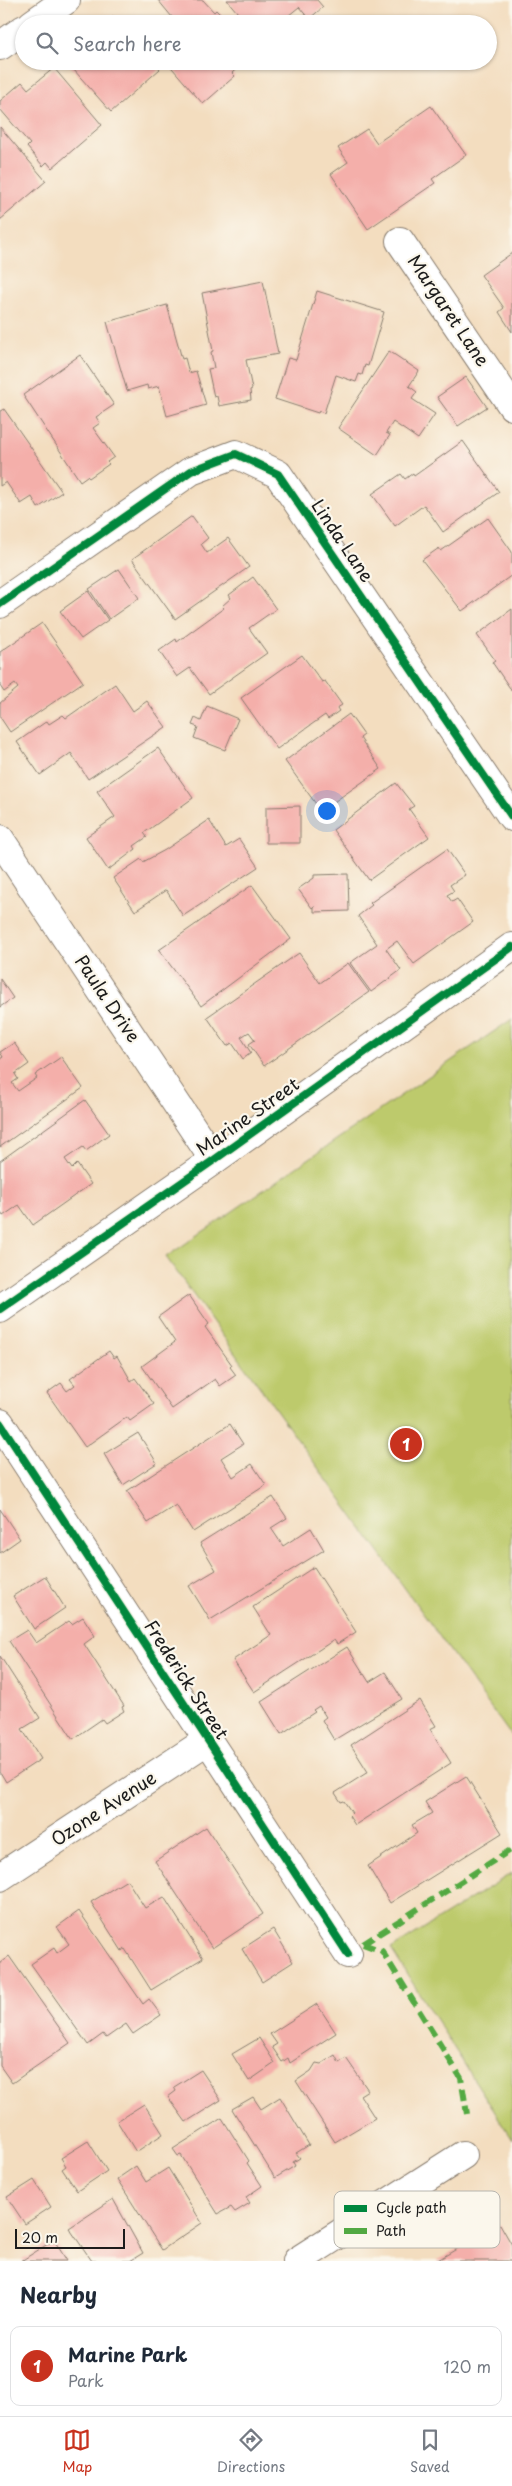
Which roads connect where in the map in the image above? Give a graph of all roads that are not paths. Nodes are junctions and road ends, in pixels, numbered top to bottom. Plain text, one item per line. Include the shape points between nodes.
1 (66, 0) edge
2 (45, 15) edge
3 (15, 35) edge
4 (0, 46) edge
5 (400, 241) dead end
6 (512, 406) edge
7 (0, 604) edge
8 (512, 817) edge
9 (0, 839) edge
10 (512, 947) edge
11 (214, 1160) junction
12 (2, 1303) edge
13 (0, 1423) edge
14 (208, 1740) junction
15 (0, 1877) edge
16 (348, 1954) dead end
17 (463, 2155) dead end
18 (407, 2191) edge
19 (334, 2237) edge
20 (297, 2261) edge

1 - 2 street
3 - 4 street
5 - 6 street, Margaret Lane
7 - 8 street, Linda Lane via 192,472 236,454 278,474
9 - 11 street, Paula Drive
10 - 11 street, Marine Street
11 - 12 street, Marine Street
13 - 14 street, Frederick Street
14 - 15 street, Ozone Avenue
14 - 16 street, Frederick Street
17 - 18 street
19 - 20 street

